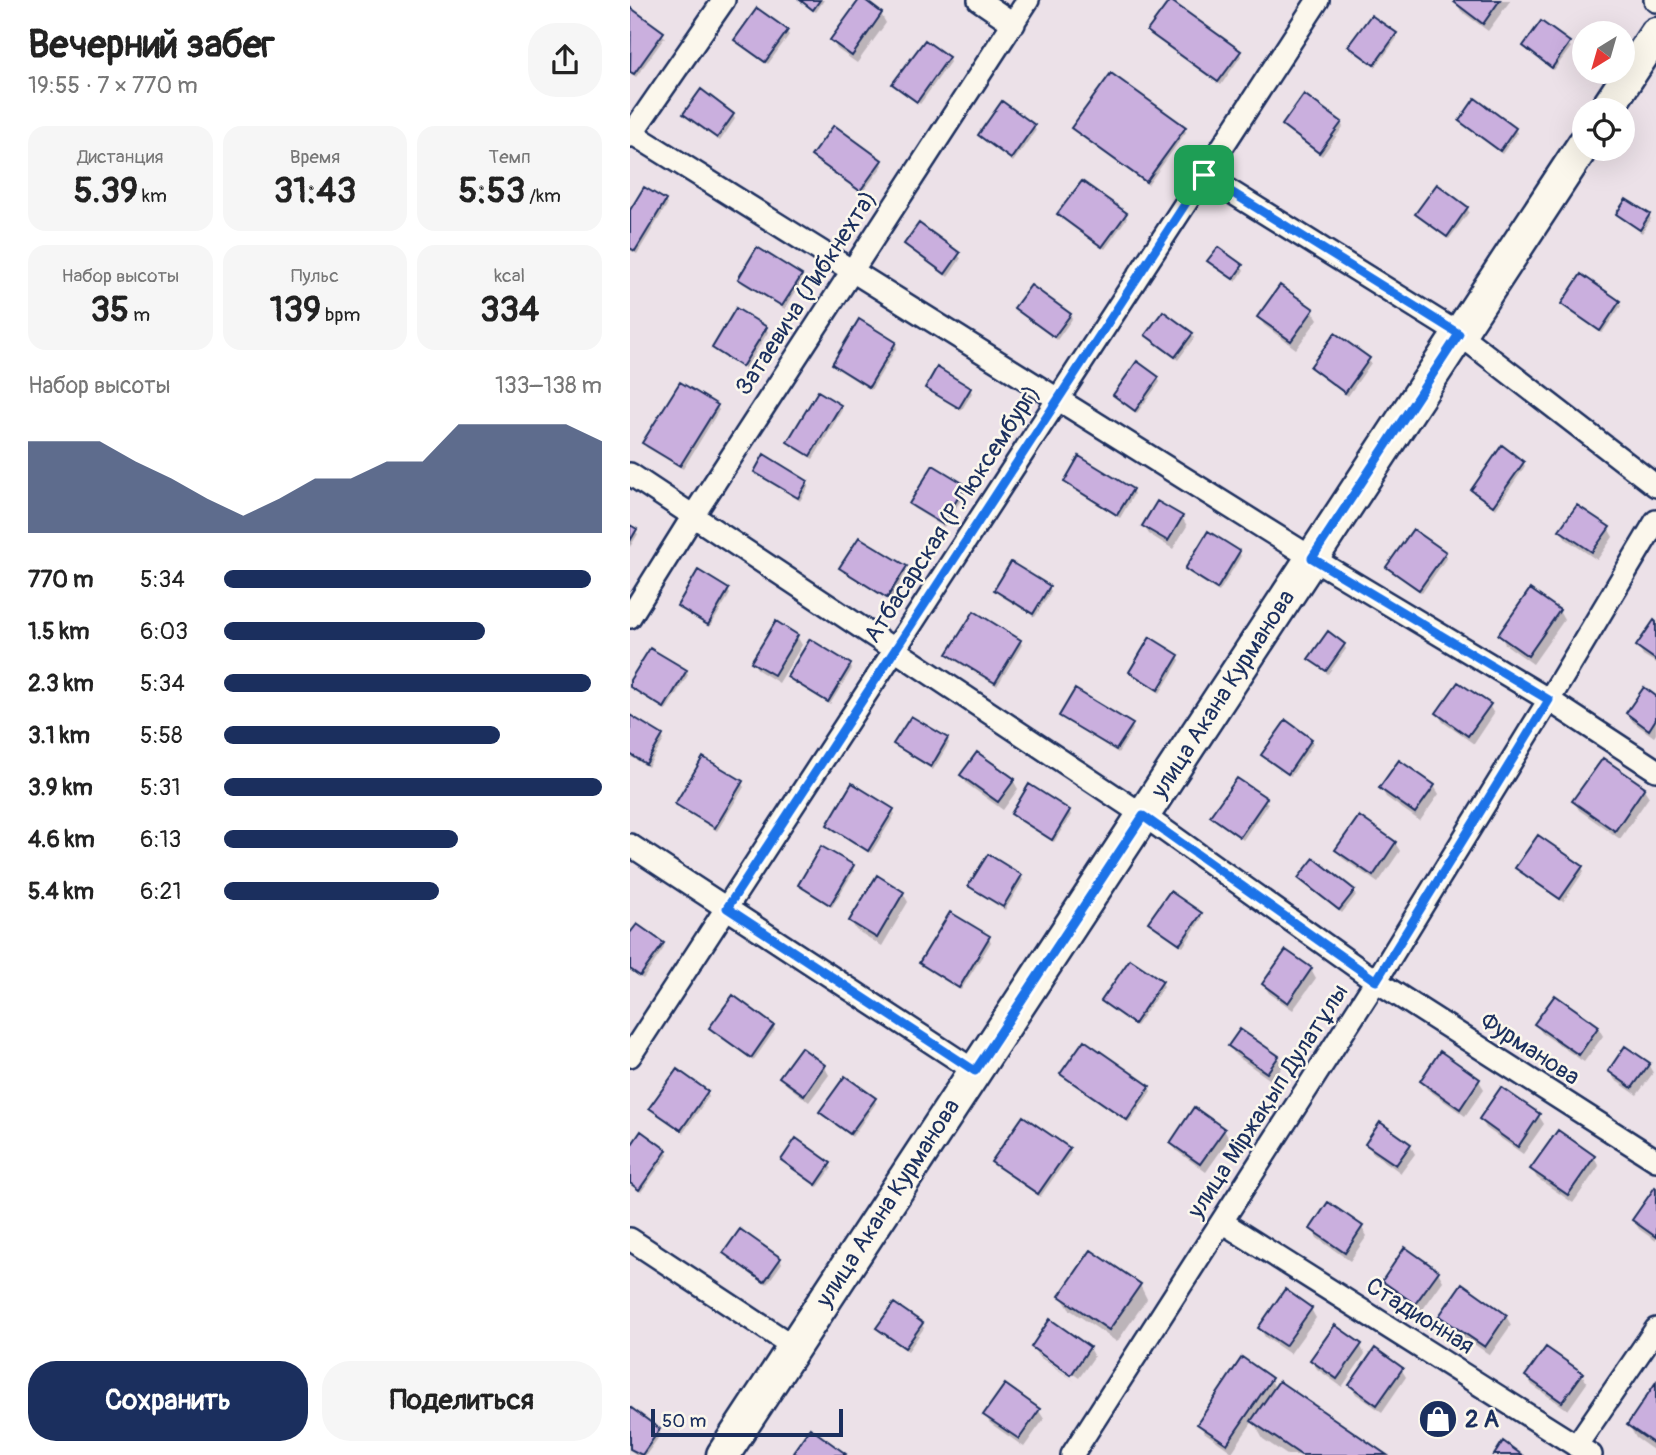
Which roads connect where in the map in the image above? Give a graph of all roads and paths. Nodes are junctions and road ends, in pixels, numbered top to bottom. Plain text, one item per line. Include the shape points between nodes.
1 (724, 0) edge
2 (979, 0) edge
3 (1028, 0) edge
4 (1318, 0) edge
5 (1014, 24) junction
6 (1656, 34) edge
7 (1614, 98) edge
8 (631, 134) edge
9 (1573, 161) edge
10 (1204, 175) junction
11 (852, 271) junction
12 (1459, 334) junction
13 (1058, 399) junction
14 (630, 474) edge
15 (1656, 486) edge
16 (693, 516) junction
17 (1656, 521) edge
18 (1312, 558) junction
19 (630, 617) edge
20 (894, 650) junction
21 (1549, 700) junction
22 (1656, 770) edge
23 (1143, 816) junction
24 (630, 845) edge
25 (727, 908) junction
26 (1376, 981) junction
27 (630, 1056) edge
28 (975, 1071) junction
29 (1656, 1160) edge
30 (1222, 1222) junction
31 (630, 1239) edge
32 (1656, 1329) edge
33 (794, 1347) junction
34 (1584, 1450) edge
35 (723, 1455) edge
36 (1072, 1455) edge

1 - 8 street
2 - 5 street
3 - 5 street, Затаевича (Либкнехта)
4 - 10 street, Атбасарская (Р.Люксембург)
5 - 11 street, Затаевича (Либкнехта)
6 - 7 main road
8 - 11 street
9 - 12 main road, улица Акана Курманова
10 - 12 street
10 - 13 street, Атбасарская (Р.Люксембург)
11 - 13 street
11 - 16 street, Затаевича (Либкнехта)
12 - 15 street
12 - 18 main road, улица Акана Курманова
13 - 18 street
13 - 20 street, Атбасарская (Р.Люксембург)
14 - 16 street, Фурманова
16 - 19 street, Затаевича (Либкнехта)
16 - 20 street, Фурманова
17 - 21 street, улица Міржақып Дулатұлы
18 - 21 street
18 - 23 main road, улица Акана Курманова
20 - 23 street, Фурманова
20 - 25 street, Атбасарская (Р.Люксембург)
21 - 22 street
21 - 26 street, улица Міржақып Дулатұлы
23 - 26 street, Фурманова
23 - 28 main road, улица Акана Курманова
24 - 25 street
25 - 27 street, Атбасарская (Р.Люксембург)
25 - 28 street
26 - 29 street, Фурманова
26 - 30 street, улица Міржақып Дулатұлы
28 - 33 main road, улица Акана Курманова
30 - 34 street, Стадионная
30 - 36 street, улица Міржақып Дулатұлы
31 - 33 street
32 - 34 street
33 - 35 main road, улица Акана Курманова

